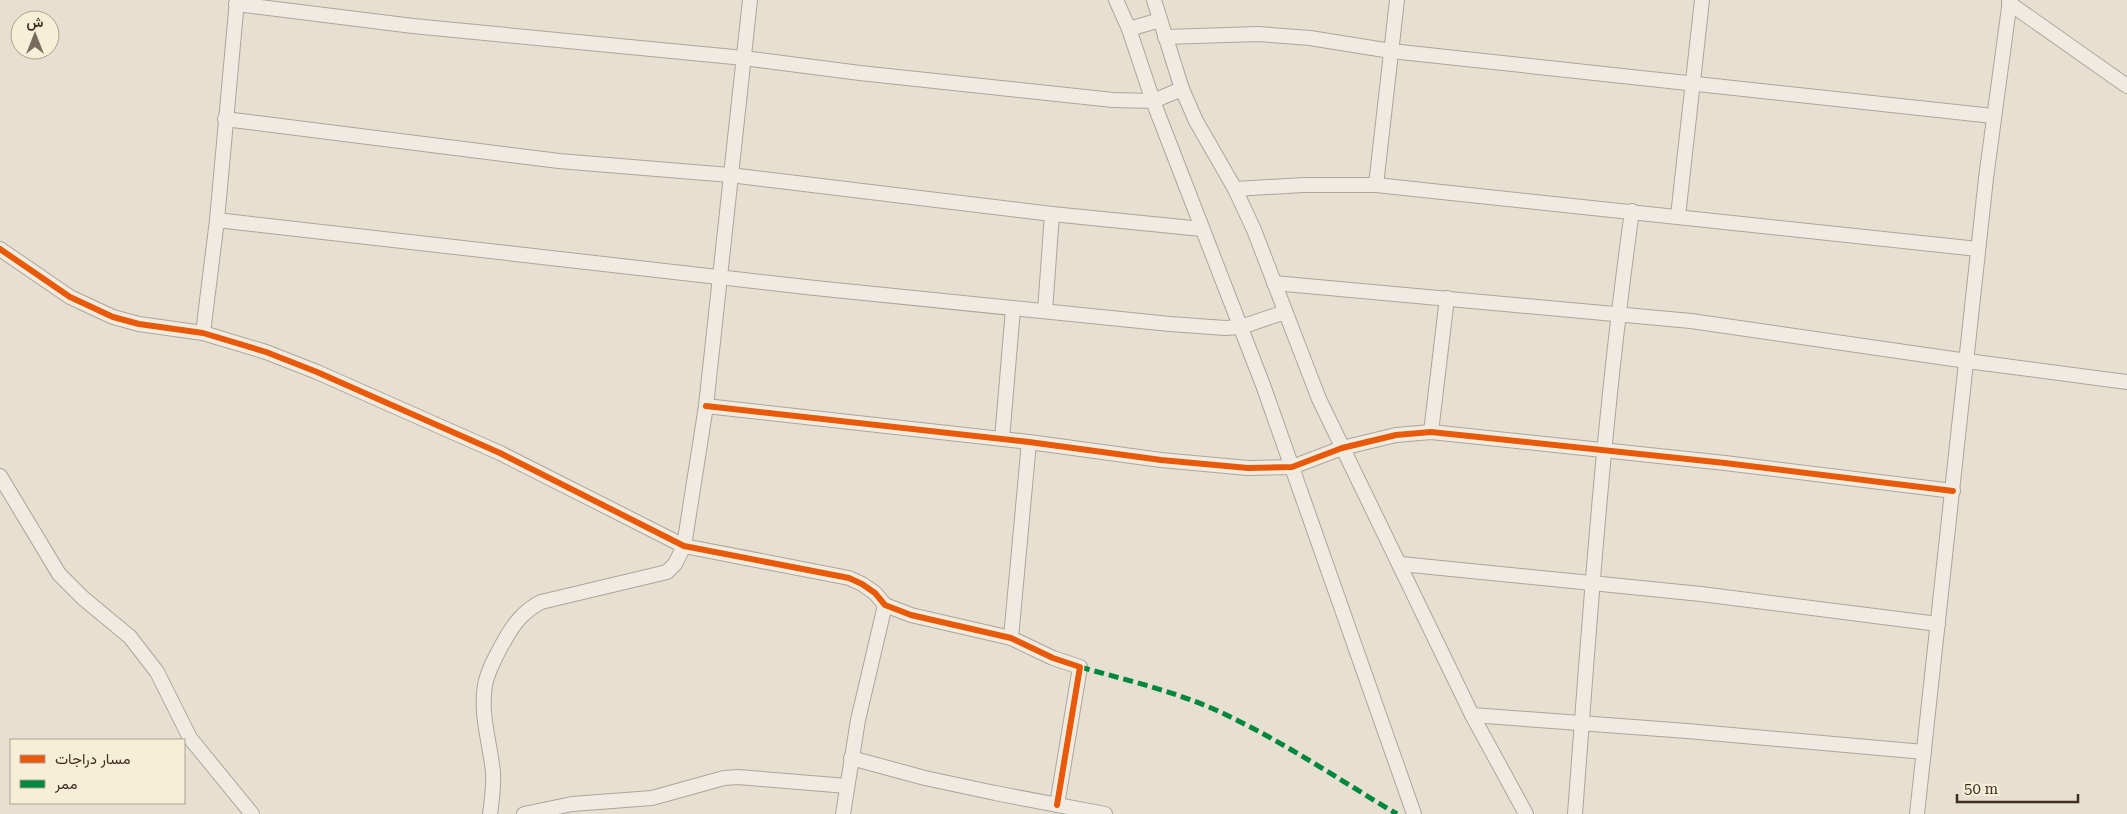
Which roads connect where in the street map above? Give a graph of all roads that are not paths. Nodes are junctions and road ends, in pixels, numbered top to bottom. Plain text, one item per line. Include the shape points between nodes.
1 (750, 0) edge
2 (1116, 0) edge
3 (1154, 0) edge
4 (1398, 0) edge
5 (1702, 0) edge
6 (236, 2) edge
7 (2010, 2) edge
8 (1160, 20) junction
9 (1129, 28) junction
10 (1165, 37) junction
11 (1391, 50) junction
12 (744, 58) junction
13 (1693, 83) junction
14 (2127, 86) edge
15 (1182, 88) junction
16 (1153, 101) junction
17 (1993, 116) junction
18 (226, 119) junction
19 (730, 175) junction
20 (1376, 185) junction
21 (1235, 189) junction
22 (1632, 211) junction
23 (1052, 214) junction
24 (1678, 216) junction
25 (217, 220) junction
26 (1202, 229) junction
27 (0, 249) edge
28 (1978, 249) junction
29 (721, 276) junction
30 (1274, 283) junction
31 (1447, 298) junction
32 (1013, 309) junction
33 (1045, 311) junction
34 (1285, 312) junction
35 (1618, 314) junction
36 (1240, 326) junction
37 (203, 333) junction
38 (1966, 361) junction
39 (2127, 382) edge
40 (706, 406) junction
41 (1431, 432) junction
42 (1002, 439) junction
43 (1029, 442) junction
44 (1342, 448) junction
45 (1604, 450) junction
46 (1292, 467) junction
47 (0, 476) edge
48 (1953, 491) junction
49 (684, 546) junction
50 (1401, 564) junction
51 (1594, 584) junction
52 (885, 605) junction
53 (1938, 624) junction
54 (1011, 638) junction
55 (1472, 715) junction
56 (1582, 722) junction
57 (1924, 752) junction
58 (851, 758) junction
59 (847, 786) junction
60 (1057, 805) junction
61 (252, 814) edge
62 (490, 814) edge
63 (524, 814) edge
64 (843, 814) edge
65 (1105, 814) edge
66 (1414, 814) edge
67 (1526, 814) edge
68 (1575, 814) edge
69 (1917, 814) edge

1 - 12 street
2 - 9 street
3 - 8 street
4 - 11 street
5 - 13 street
6 - 12 street via 412,26
6 - 18 street
7 - 14 street
7 - 17 street
8 - 9 street
8 - 10 street
9 - 16 street
10 - 11 street via 1258,34
10 - 15 street
11 - 13 street
11 - 20 street
12 - 16 street via 1062,95
12 - 19 street
13 - 17 street
13 - 24 street
15 - 16 street
15 - 21 street via 1196,121
16 - 26 street
17 - 28 street
18 - 19 street via 560,161
18 - 25 street
19 - 23 street
19 - 29 street
20 - 21 street
20 - 22 street
21 - 30 street
22 - 24 street
22 - 35 street
23 - 26 street
23 - 33 street
24 - 28 street
25 - 29 street
25 - 37 street
26 - 36 street
27 - 37 street via 70,297 113,317 138,324
28 - 38 street
29 - 32 street
29 - 40 street
30 - 31 street
30 - 34 street
31 - 35 street
31 - 41 street
32 - 33 street
32 - 42 street
33 - 36 street via 1170,324
34 - 36 street
34 - 44 street
35 - 38 street via 1691,321
35 - 45 street
36 - 46 street
37 - 49 street via 266,352 407,411 500,453
38 - 39 street
38 - 48 street
40 - 42 street
40 - 49 street
41 - 44 street via 1396,435
41 - 45 street
42 - 43 street
43 - 46 street via 1238,468
43 - 54 street
44 - 46 street
44 - 50 street
45 - 48 street
45 - 51 street
46 - 66 street
47 - 61 street via 60,574 83,598 130,636 157,672 190,738
48 - 53 street
49 - 52 street via 849,578 876,593
49 - 62 street via 667,572 541,602 515,622 493,661 485,684 483,706 493,773
50 - 51 street
50 - 55 street
51 - 53 street
51 - 56 street
52 - 54 street via 911,615
52 - 58 street
53 - 57 street
54 - 60 street via 1080,667
55 - 56 street
55 - 67 street
56 - 57 street
56 - 68 street
57 - 69 street
58 - 59 street
58 - 60 street via 924,778
59 - 63 street via 724,778 652,798 572,804
59 - 64 street
60 - 65 street

